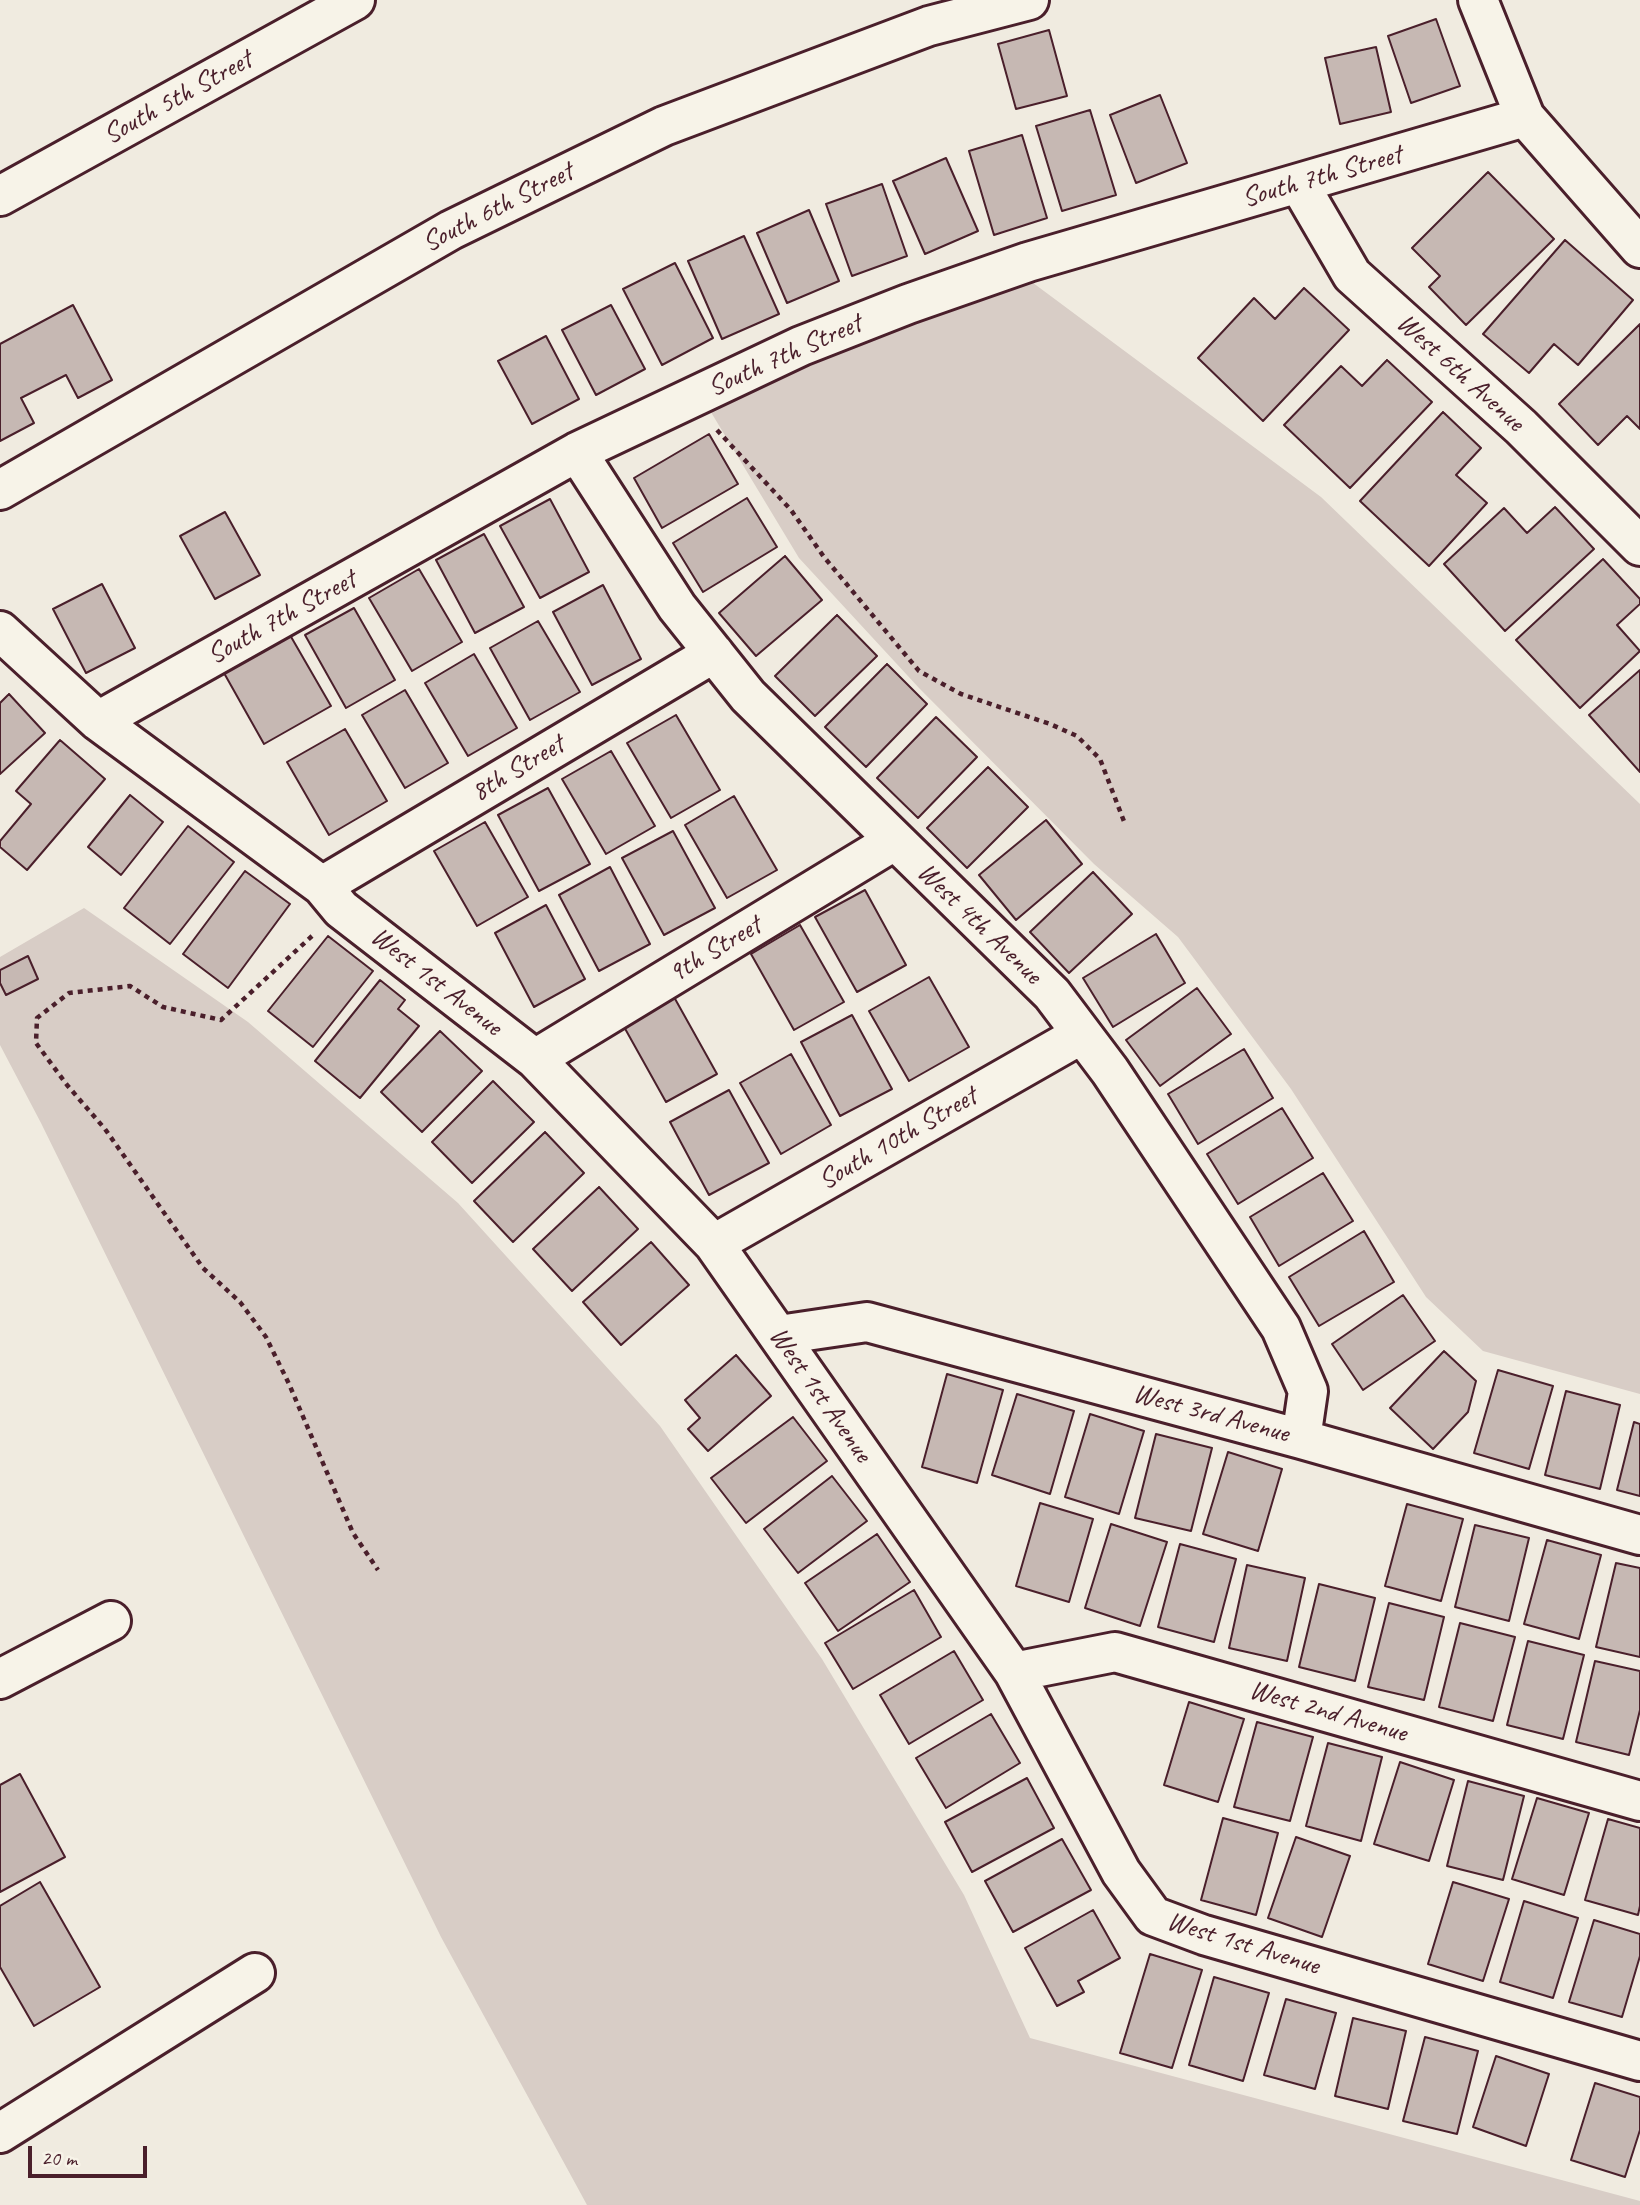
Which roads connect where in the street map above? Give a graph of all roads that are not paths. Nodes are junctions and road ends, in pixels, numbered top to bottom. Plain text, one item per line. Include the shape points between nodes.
1 (355, 0) edge
2 (1029, 0) edge
3 (1478, 0) edge
4 (1525, 117) junction
5 (1299, 184) junction
6 (0, 195) edge
7 (1640, 248) edge
8 (577, 452) junction
9 (0, 490) edge
10 (1640, 547) edge
11 (0, 631) edge
12 (714, 653) junction
13 (98, 721) junction
14 (894, 841) junction
15 (331, 897) junction
16 (1082, 1034) junction
17 (535, 1059) junction
18 (714, 1244) junction
19 (779, 1335) junction
20 (1301, 1438) junction
21 (1640, 1535) edge
22 (111, 1621) dead end
23 (1014, 1672) junction
24 (0, 1679) edge
25 (1640, 1801) edge
26 (255, 1973) dead end
27 (1640, 2061) edge
28 (0, 2133) edge

1 - 6 street, South 5th Street
2 - 9 street, South 6th Street via 929,26 664,126 451,230
3 - 4 street
4 - 5 street, South 7th Street
4 - 7 street
5 - 8 street, South 7th Street via 1028,262 908,304 801,346
5 - 10 street, West 6th Avenue via 1352,275 1521,428
8 - 12 street, West 4th Avenue via 677,607
8 - 13 street, South 7th Street
11 - 13 street, West 1st Avenue
12 - 14 street, West 4th Avenue via 748,696
12 - 15 street, 8th Street
13 - 15 street, West 1st Avenue
14 - 16 street, West 4th Avenue via 1052,994
14 - 17 street, 9th Street
15 - 17 street, West 1st Avenue
16 - 18 street, South 10th Street
16 - 20 street, West 4th Avenue via 1281,1328 1308,1391
17 - 18 street, West 1st Avenue
18 - 19 street, West 1st Avenue
19 - 20 street, West 3rd Avenue via 867,1322
19 - 23 street, West 1st Avenue
20 - 21 street, West 3rd Avenue
22 - 24 street
23 - 25 street, West 2nd Avenue via 1115,1652
23 - 27 street, West 1st Avenue via 1121,1872 1153,1916 1204,1935
26 - 28 street

